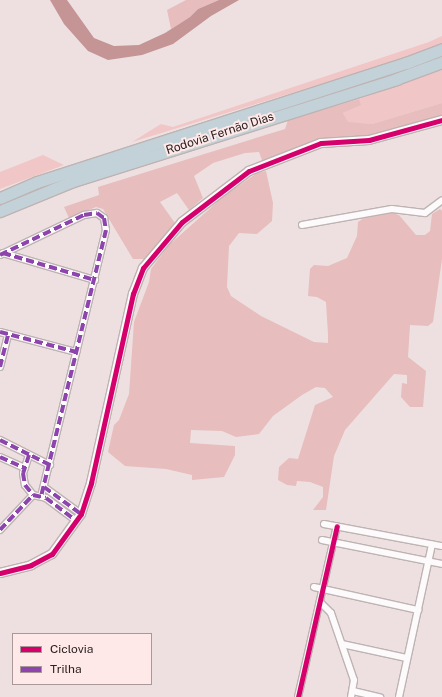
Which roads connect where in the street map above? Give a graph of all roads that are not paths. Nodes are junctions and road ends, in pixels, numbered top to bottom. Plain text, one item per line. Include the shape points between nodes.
1 (442, 49) edge
2 (442, 62) edge
3 (442, 120) edge
4 (0, 198) edge
5 (442, 200) edge
6 (0, 210) edge
7 (302, 225) dead end
8 (2, 254) edge
9 (95, 280) junction
10 (0, 332) edge
11 (8, 334) junction
12 (76, 352) junction
13 (0, 367) edge
14 (0, 440) edge
15 (29, 455) junction
16 (0, 457) edge
17 (50, 465) junction
18 (24, 468) junction
19 (44, 487) junction
20 (33, 495) junction
21 (41, 496) junction
22 (79, 518) junction
23 (324, 524) dead end
24 (337, 526) junction
25 (0, 530) edge
26 (322, 540) dead end
27 (334, 543) junction
28 (432, 545) junction
29 (442, 546) edge
30 (429, 561) junction
31 (442, 564) edge
32 (0, 573) edge
33 (314, 587) dead end
34 (324, 590) junction
35 (321, 603) junction
36 (418, 610) junction
37 (342, 644) junction
38 (407, 658) junction
39 (352, 694) edge
40 (298, 697) edge
41 (380, 697) edge
42 (399, 697) edge

1 - 4 highway, Rodovia Fernão Dias via 399,66 37,182
2 - 6 highway, Rodovia Fernão Dias via 72,181
3 - 22 street via 369,140 321,143 306,148 249,171 182,222 143,268 133,294 91,483
5 - 7 street via 425,213 392,209
8 - 9 street
8 - 9 street via 84,215 97,213 104,218 106,230
9 - 12 street
10 - 11 street
11 - 12 street
11 - 13 street
12 - 17 street
14 - 15 street
15 - 17 street
15 - 18 street
16 - 18 street
17 - 19 street
18 - 20 street via 25,485
19 - 21 street
19 - 22 street
20 - 21 street
20 - 25 street
21 - 22 street
22 - 32 street via 47,557 31,565
23 - 24 street
24 - 27 street
24 - 28 street
26 - 27 street
27 - 30 street
27 - 34 street
28 - 29 street
28 - 30 street
30 - 31 street
30 - 36 street
33 - 34 street
34 - 35 street
34 - 36 street
35 - 37 street via 331,613
35 - 40 street
36 - 38 street
37 - 38 street
37 - 39 street via 354,680
38 - 42 street
39 - 41 street

